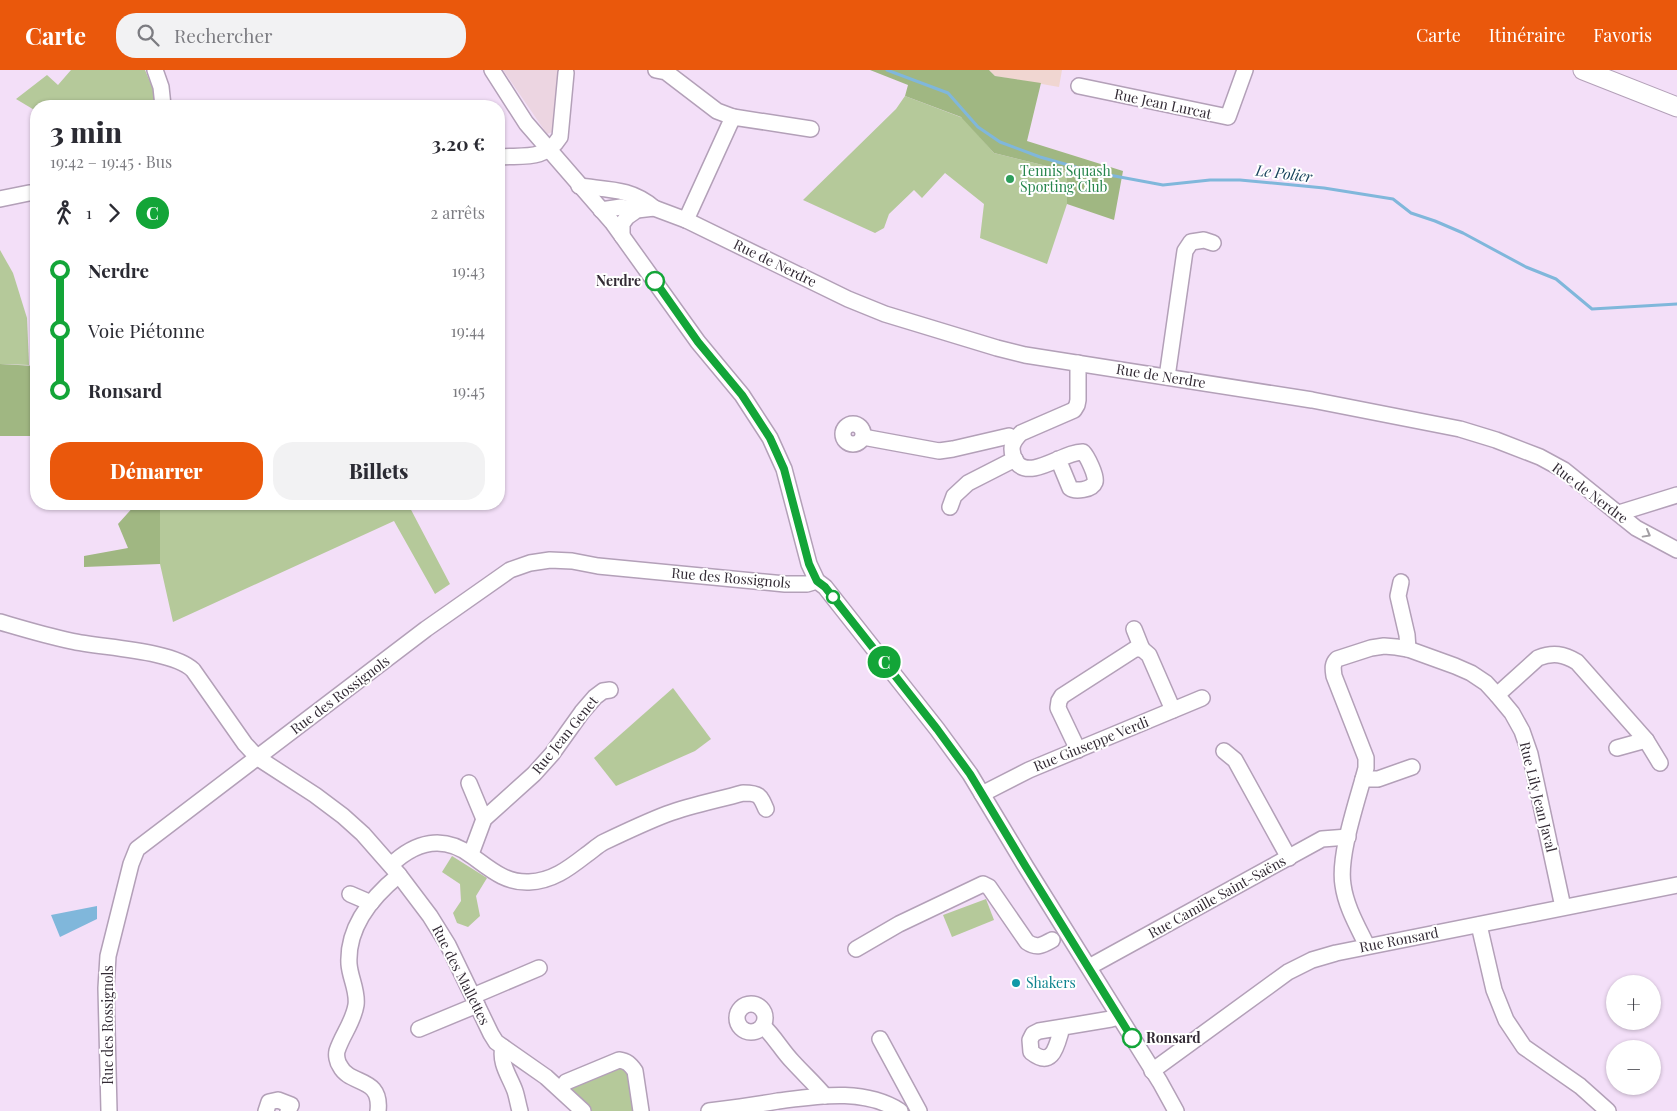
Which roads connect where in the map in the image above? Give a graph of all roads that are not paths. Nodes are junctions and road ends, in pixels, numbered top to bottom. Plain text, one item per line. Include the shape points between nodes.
1 (155, 70) edge
2 (492, 70) edge
3 (656, 70) edge
4 (1245, 70) edge
5 (1582, 70) edge
6 (566, 73) dead end
7 (1079, 86) dead end
8 (162, 100) edge
9 (1677, 108) edge
10 (733, 117) junction
11 (811, 129) dead end
12 (548, 151) junction
13 (505, 158) edge
14 (579, 186) junction
15 (30, 192) edge
16 (0, 199) edge
17 (638, 204) junction
18 (601, 210) junction
19 (686, 220) junction
20 (622, 236) junction
21 (1213, 243) dead end
22 (1078, 363) junction
23 (1167, 377) junction
24 (862, 437) dead end
25 (1015, 439) junction
26 (1058, 459) dead end
27 (1015, 460) junction
28 (1677, 495) edge
29 (950, 507) dead end
30 (1619, 514) junction
31 (1677, 550) edge
32 (817, 581) junction
33 (1401, 582) dead end
34 (0, 622) edge
35 (1134, 630) dead end
36 (1142, 648) junction
37 (1408, 649) junction
38 (610, 690) dead end
39 (1497, 695) junction
40 (1202, 698) dead end
41 (1174, 710) junction
42 (1646, 740) junction
43 (1618, 748) dead end
44 (1078, 750) junction
45 (1224, 751) dead end
46 (258, 758) junction
47 (1660, 763) dead end
48 (1412, 767) dead end
49 (1363, 779) junction
50 (469, 783) dead end
51 (982, 794) junction
52 (766, 809) dead end
53 (484, 819) junction
54 (1348, 837) junction
55 (470, 854) junction
56 (1289, 858) junction
57 (395, 870) junction
58 (1677, 885) edge
59 (350, 894) dead end
60 (371, 903) junction
61 (1564, 907) junction
62 (1478, 925) junction
63 (1052, 940) dead end
64 (1367, 946) junction
65 (856, 949) dead end
66 (1089, 967) junction
67 (539, 968) dead end
68 (475, 1001) junction
69 (1119, 1018) junction
70 (763, 1026) dead end
71 (1062, 1028) dead end
72 (419, 1029) dead end
73 (880, 1039) dead end
74 (503, 1048) junction
75 (1152, 1071) junction
76 (904, 1083) junction
77 (561, 1089) junction
78 (825, 1096) junction
79 (896, 1108) edge
80 (109, 1111) edge
81 (266, 1111) edge
82 (288, 1111) edge
83 (378, 1111) edge
84 (520, 1111) edge
85 (583, 1111) edge
86 (641, 1111) edge
87 (709, 1111) edge
88 (919, 1111) edge
89 (1176, 1111) edge
90 (1608, 1111) edge

1 - 8 street
2 - 12 street
3 - 10 street via 666,72 717,111
4 - 7 street, Rue Jean Lurcat via 1228,117
5 - 9 main road
6 - 12 street via 560,137
10 - 11 street
10 - 19 street
12 - 13 street
12 - 14 street
14 - 17 street via 621,191
14 - 18 street
15 - 16 street
17 - 18 street, Rue de Nerdre
17 - 19 street, Rue de Nerdre
17 - 20 street via 622,224
18 - 20 street
19 - 22 street, Rue de Nerdre via 885,314 1024,355
20 - 32 street via 698,342 742,395 770,438 784,469 809,564
21 - 23 street via 1191,242 1186,251
22 - 23 street, Rue de Nerdre
22 - 25 street via 1078,400 1074,410 1021,433
23 - 30 street, Rue de Nerdre via 1460,428 1556,465
24 - 25 street via 939,451 1009,436
25 - 27 street via 1012,446
26 - 27 street via 1034,468 1020,466
27 - 29 street via 968,483 954,496
28 - 30 street
30 -> 31 street, Rue de Nerdre via 1636,528
32 - 46 street, Rue des Rossignols via 785,584 572,561 530,562 510,570 426,629
32 - 51 street via 937,729
33 - 37 street via 1398,596 1408,634
34 - 46 street, Rue des Mallettes via 71,641 170,657 187,664
35 - 36 street
36 - 41 street via 1149,654
36 - 44 street via 1135,649 1058,701 1058,708
37 - 39 street, Rue Lily Jean Javal via 1471,673
37 - 49 street, Rue Lily Jean Javal via 1396,646 1371,648 1334,662 1334,676 1364,748
38 - 53 street, Rue Jean Genet via 595,697 540,768
39 - 42 street via 1538,658 1552,654 1568,656 1577,662
39 - 61 street, Rue Lily Jean Javal via 1512,714 1530,754
40 - 41 street, Rue Giuseppe Verdi
41 - 44 street, Rue Giuseppe Verdi
42 - 43 street
42 - 47 street
44 - 51 street, Rue Giuseppe Verdi
45 - 56 street via 1235,760
46 - 57 street, Rue des Mallettes via 343,816
46 - 80 street, Rue des Rossignols via 137,849 108,956
48 - 49 street via 1378,779
49 - 54 street
50 - 53 street
51 - 66 street
52 - 55 street via 761,797 743,793 666,814 601,843 567,870 544,880 512,881
53 - 55 street, Rue Jean Genet
54 - 56 street, Rue Camille Saint-Saëns via 1322,839
54 - 64 street via 1342,884
55 - 57 street via 442,843 428,843 412,848
56 - 66 street, Rue Camille Saint-Saëns
57 - 60 street
57 - 68 street, Rue des Mallettes via 439,930
58 - 61 street, Rue Ronsard
59 - 60 street
60 - 83 street via 353,935 349,966 357,995 356,1005 337,1058 345,1073 373,1089
61 - 62 street, Rue Ronsard
62 - 64 street, Rue Ronsard
62 - 90 street via 1494,990 1506,1020 1524,1047 1580,1086
63 - 65 street via 1038,947 1027,942 984,884 899,924
64 - 75 street, Rue Ronsard via 1336,952 1288,972
66 - 69 street
67 - 68 street
68 - 72 street
68 - 74 street, Rue des Mallettes via 491,1034
69 - 71 street
69 - 75 street
70 - 78 street
73 - 76 street
74 - 77 street
74 - 84 street, Rue des Mallettes via 504,1064
75 - 89 street
76 - 79 street
76 - 88 street
77 - 85 street
77 - 86 street via 566,1082 619,1060 626,1061 634,1070
78 - 79 street via 876,1100
78 - 87 street
81 - 82 street via 269,1102 278,1100 291,1105

